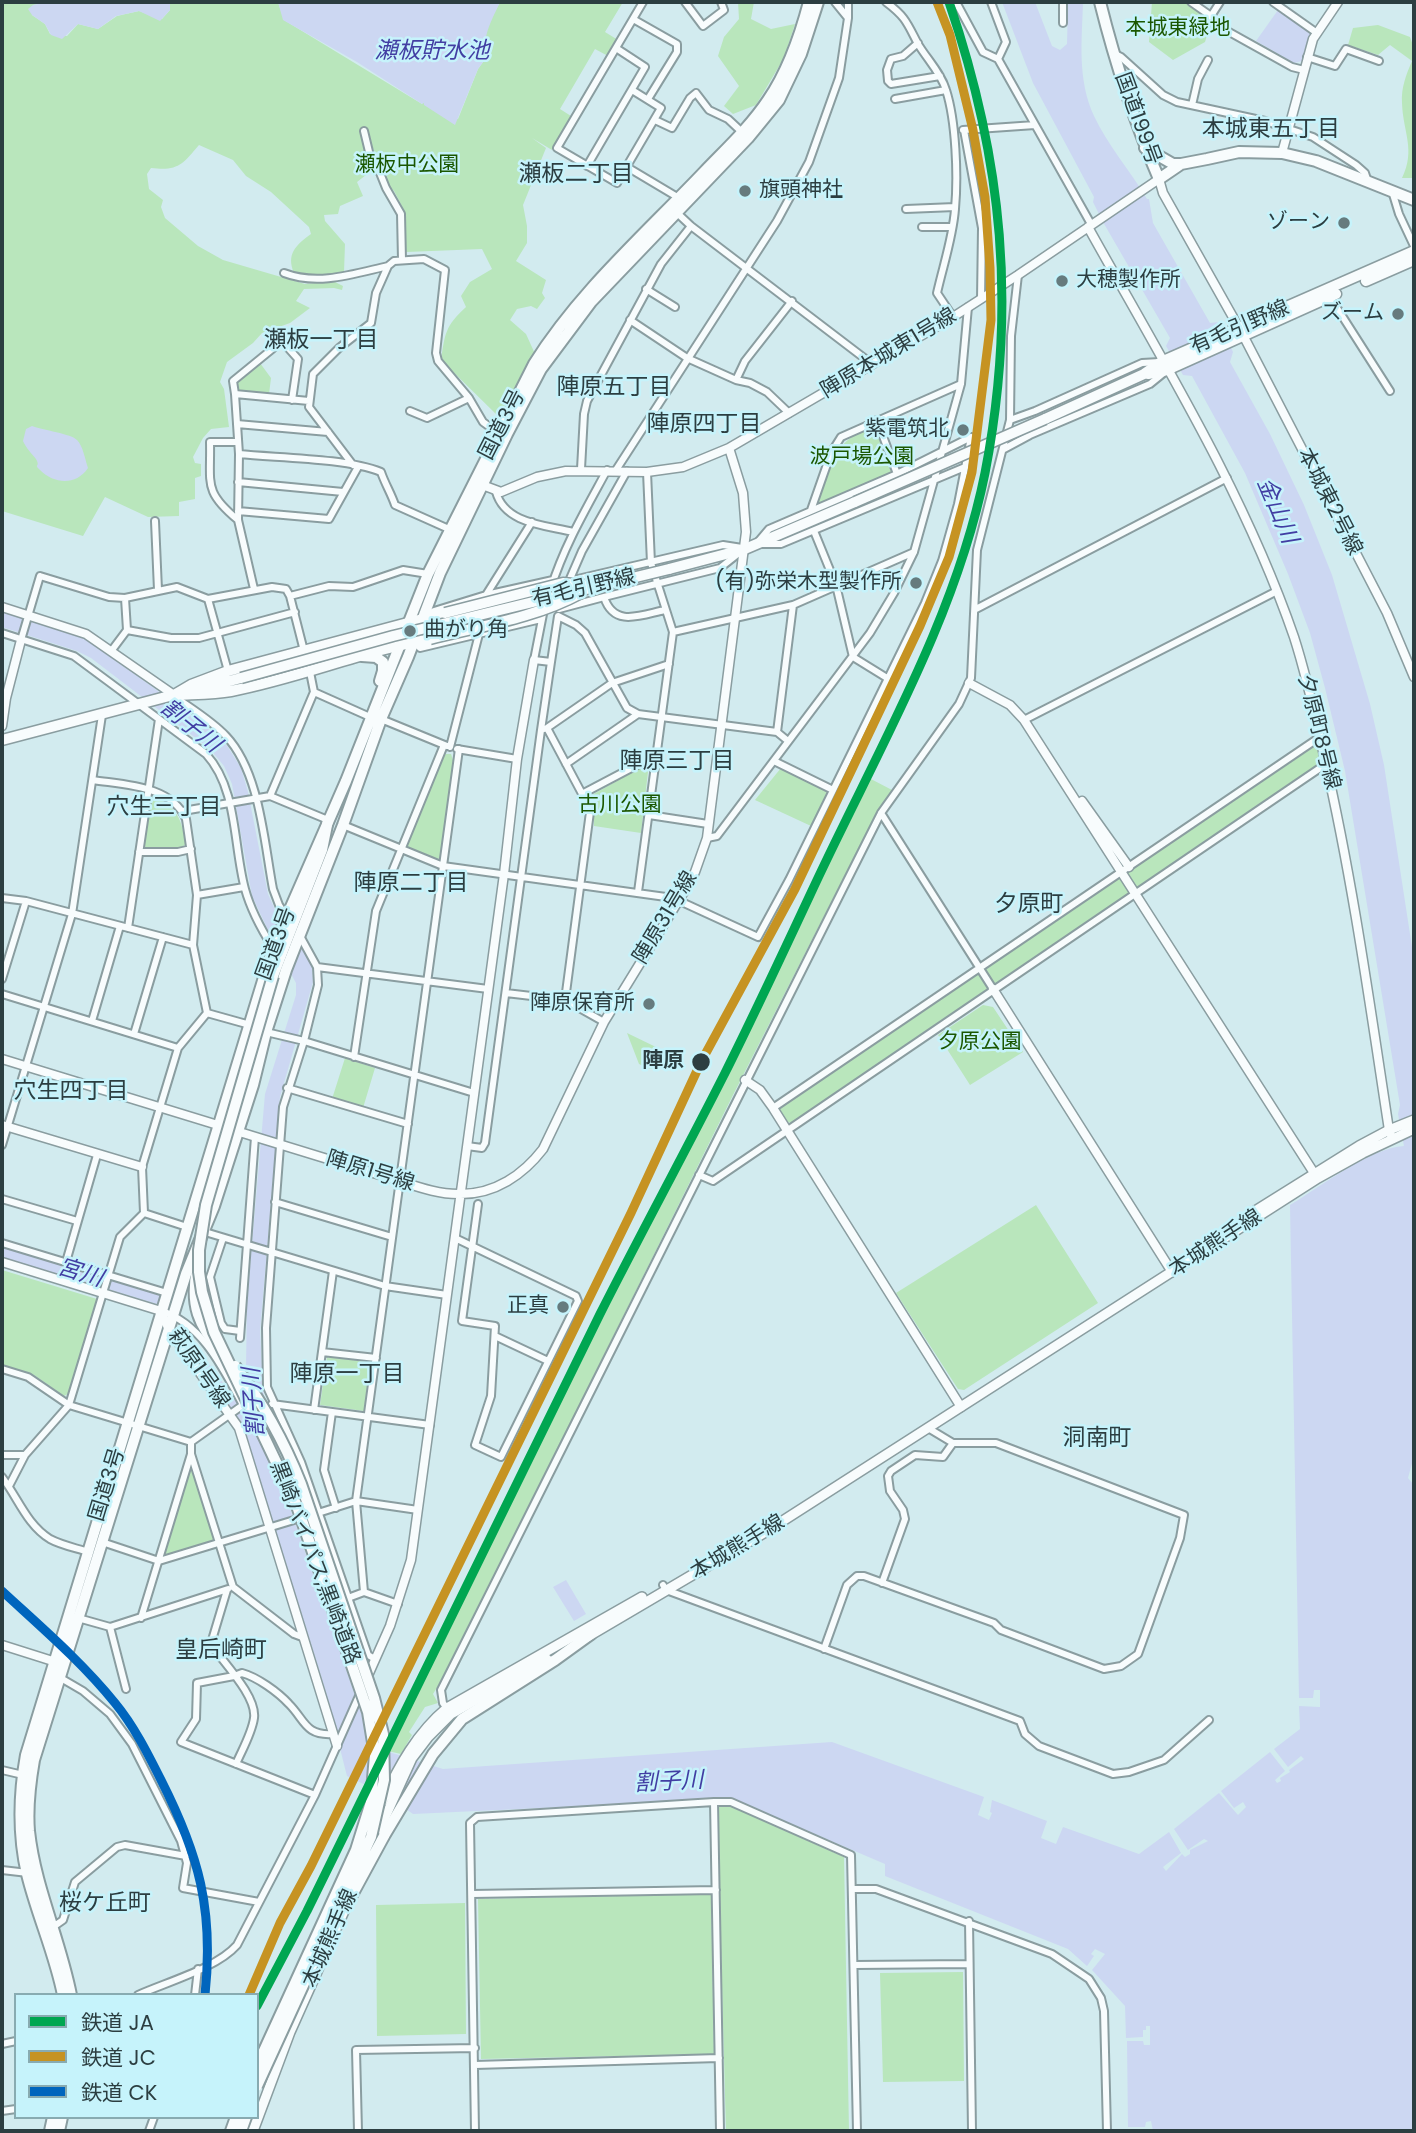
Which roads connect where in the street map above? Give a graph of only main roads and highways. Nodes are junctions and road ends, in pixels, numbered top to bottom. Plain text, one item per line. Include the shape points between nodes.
1 (809, 2) edge
2 (818, 2) edge
3 (1100, 2) edge
4 (745, 135) junction
5 (1145, 148) junction
6 (1181, 164) junction
7 (1414, 200) edge
8 (673, 210) junction
9 (1414, 249) edge
10 (1414, 260) edge
11 (1241, 332) junction
12 (478, 484) junction
13 (594, 586) junction
14 (424, 618) junction
15 (411, 623) junction
16 (414, 642) junction
17 (402, 644) junction
18 (362, 656) junction
19 (170, 696) junction
20 (376, 718) junction
21 (2, 740) edge
22 (287, 921) junction
23 (278, 971) junction
24 (1414, 1120) edge
25 (1414, 1129) edge
26 (1395, 1132) junction
27 (205, 1232) junction
28 (1171, 1270) junction
29 (200, 1337) road end
30 (220, 1351) junction
31 (960, 1405) junction
32 (133, 1424) junction
33 (664, 1588) junction
34 (591, 1634) junction
35 (57, 1669) junction
36 (449, 1711) junction
37 (387, 1801) junction
38 (32, 1872) junction
39 (62, 1993) edge
40 (71, 1993) edge
41 (286, 2020) junction
42 (259, 2062) edge
43 (259, 2080) edge
44 (259, 2081) edge
45 (259, 2114) edge

1 - 4 highway, 国道3号 via 781,78
2 - 4 highway, 国道3号 via 779,100
3 - 5 highway, 国道199号
4 - 8 highway, 国道3号
5 - 6 highway via 1172,164
5 - 6 highway, 国道199号 via 1159,178
6 - 7 highway, 国道199号 via 1239,152 1282,153 1316,161
8 - 12 highway, 国道3号 via 591,302 541,369
8 - 12 highway, 国道3号 via 553,334 498,433
9 - 11 main road, 有毛引野線
10 - 11 main road, 有毛引野線
11 - 13 main road, 有毛引野線, bridge via 745,549
12 - 14 highway, 国道3号
12 - 15 highway, 国道3号 via 428,574
13 - 14 main road, bridge via 563,583
13 - 16 main road, bridge via 539,612
13 - 19 main road, 有毛引野線, bridge
14 - 15 main road
14 - 16 highway, 国道3号
15 - 17 highway, 国道3号
15 - 19 main road via 228,671
16 - 17 main road
16 - 20 highway, 国道3号
17 - 18 main road
17 - 20 highway, 国道3号
18 - 19 main road via 229,692
18 - 20 highway via 376,657 384,664
19 - 21 main road, 有毛引野線
20 - 22 highway, 国道3号 via 328,820 322,850
20 - 23 highway, 国道3号 via 343,825 299,938
22 - 23 highway
22 - 32 highway, 国道3号 via 274,947 161,1311
23 - 27 highway, 国道3号 via 253,1085
23 - 42 highway, 黒崎バイパス;黒崎道路, bridge via 205,1205 202,1292 214,1332 297,1506 368,1712 375,1755 371,1801 356,1850
24 - 26 main road, 本城熊手線
25 - 26 main road, 本城熊手線
26 - 28 main road, 本城熊手線
26 - 28 main road, 本城熊手線 via 1314,1173
27 - 30 highway via 194,1301 201,1325
27 - 32 highway, 国道3号 via 190,1262
28 - 31 main road, 本城熊手線
29 - 30 highway
30 - 41 highway, 黒崎バイパス;黒崎道路, bridge via 264,1407 290,1456 374,1698 385,1747 382,1789 371,1836
31 - 33 main road, 本城熊手線
31 - 33 main road, 本城熊手線 via 767,1531
32 - 35 highway, 国道3号 via 88,1552
32 - 35 highway, 国道3号 via 102,1542
33 - 34 main road, 本城熊手線
33 - 36 main road, 本城熊手線
34 - 36 main road, 本城熊手線
34 - 41 highway, bridge via 462,1719 433,1754
35 - 38 highway, 国道3号 via 30,1784
35 - 38 highway, 国道3号 via 23,1775 21,1829
36 - 37 main road, 本城熊手線 via 430,1723
37 - 43 main road, 本城熊手線 via 299,1983
37 - 45 main road, 本城熊手線
38 - 39 highway, 国道3号
38 - 40 highway, 国道3号
41 - 44 highway, 黒崎バイパス;黒崎道路, bridge

